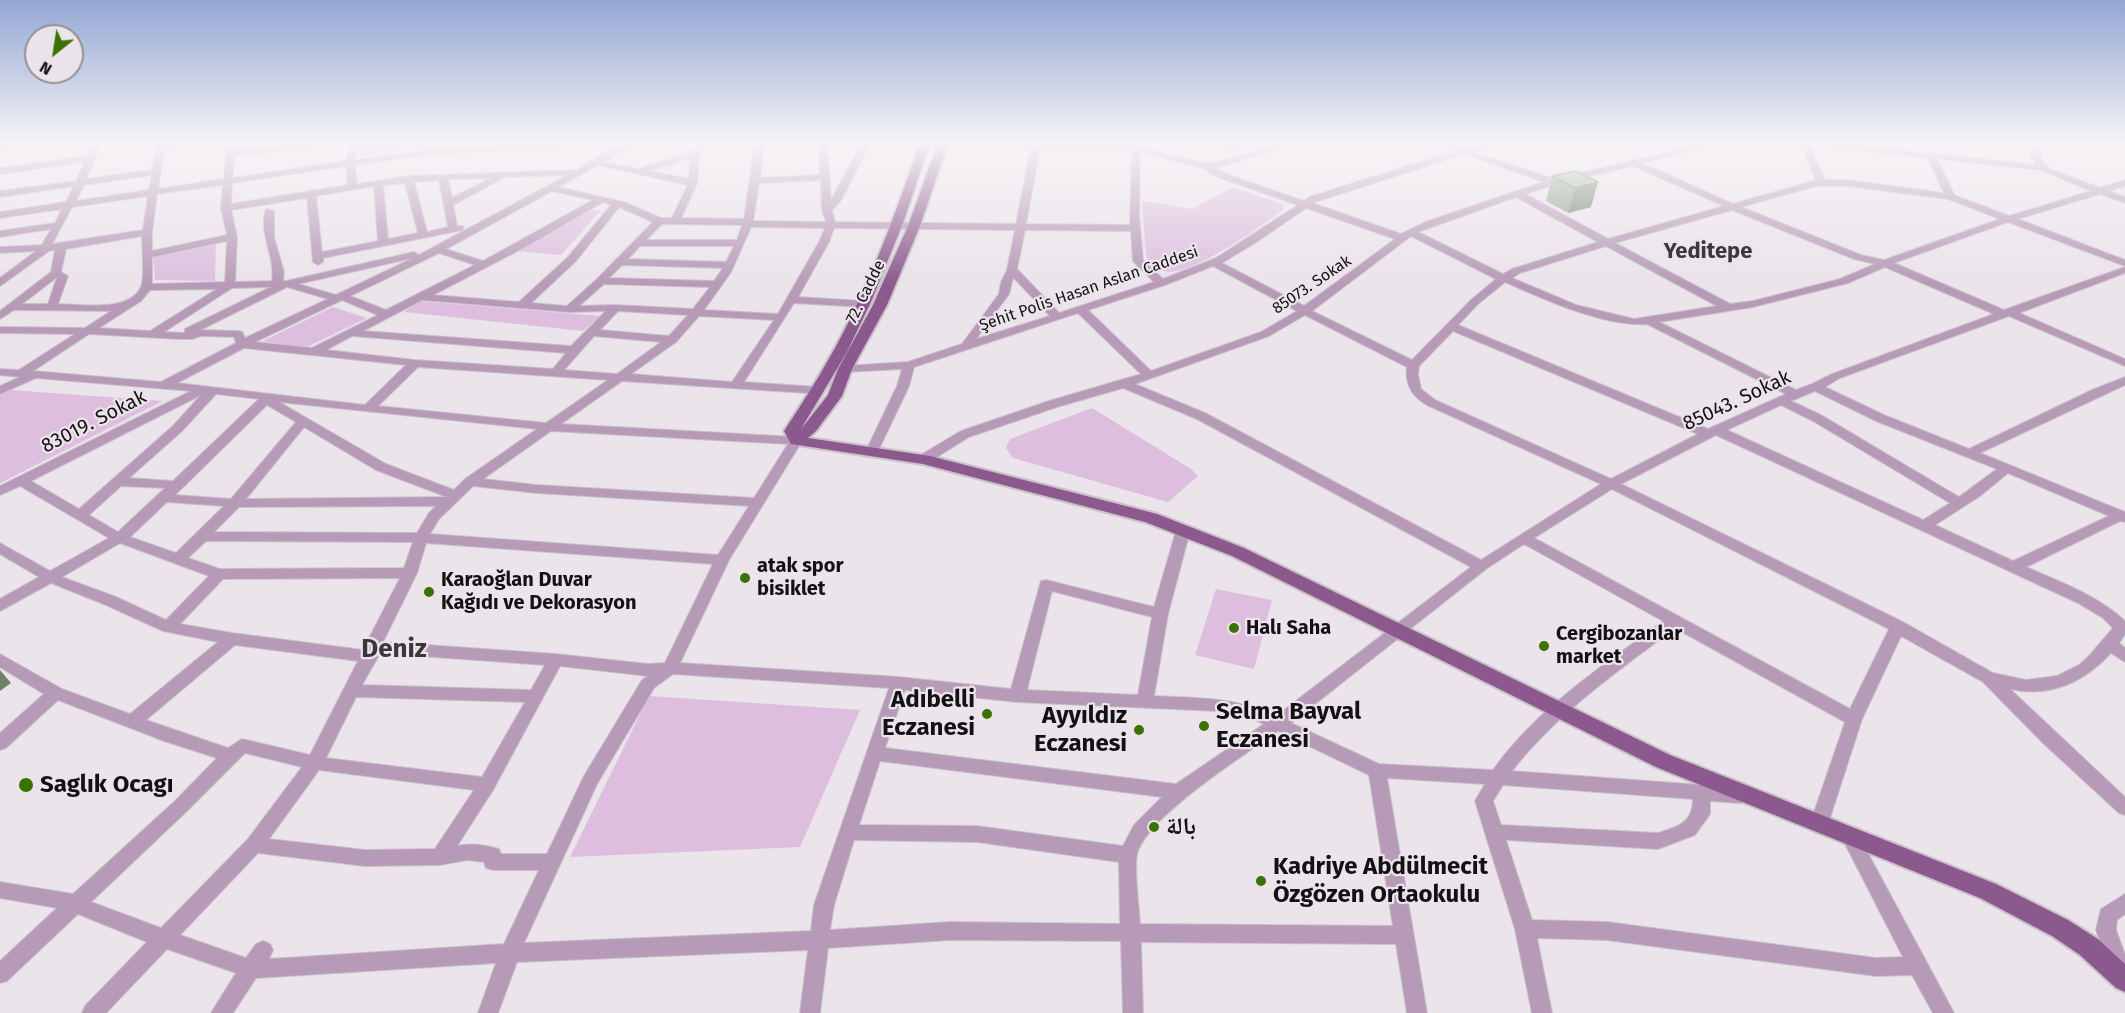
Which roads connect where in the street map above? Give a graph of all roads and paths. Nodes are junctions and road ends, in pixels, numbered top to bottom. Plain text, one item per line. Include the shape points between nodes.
1 (27, 190) edge
2 (76, 190) edge
3 (158, 190) edge
4 (228, 190) edge
5 (317, 190) edge
6 (379, 190) edge
7 (412, 190) edge
8 (445, 190) edge
9 (473, 190) edge
10 (546, 190) edge
11 (559, 190) edge
12 (690, 190) edge
13 (752, 190) edge
14 (826, 190) edge
15 (841, 190) edge
16 (909, 190) edge
17 (926, 190) edge
18 (1027, 190) edge
19 (1135, 190) edge
20 (1264, 190) edge
21 (1340, 190) edge
22 (1530, 190) edge
23 (1696, 190) edge
24 (1790, 190) edge
25 (1901, 190) edge
26 (1947, 190) edge
27 (2097, 190) joint
28 (153, 191) junction
29 (0, 194) edge
30 (312, 194) junction
31 (1517, 195) junction
32 (1950, 197) junction
33 (600, 200) junction
34 (2125, 200) edge
35 (447, 204) junction
36 (616, 204) junction
37 (1304, 204) junction
38 (69, 205) junction
39 (1731, 206) junction
40 (226, 208) junction
41 (827, 210) junction
42 (268, 211) dead end
43 (0, 215) edge
44 (2006, 220) junction
45 (659, 221) junction
46 (675, 222) junction
47 (747, 223) junction
48 (831, 224) junction
49 (58, 225) junction
50 (897, 226) junction
51 (914, 226) junction
52 (1020, 226) junction
53 (453, 228) junction
54 (1135, 228) junction
55 (478, 229) junction
56 (147, 232) junction
57 (0, 234) edge
58 (423, 234) junction
59 (1407, 235) junction
60 (232, 237) junction
61 (383, 242) junction
62 (1607, 242) junction
63 (640, 243) junction
64 (739, 243) junction
65 (62, 247) junction
66 (45, 249) junction
67 (438, 250) junction
68 (1, 251) edge
69 (147, 255) junction
70 (318, 256) junction
71 (621, 261) junction
72 (1213, 262) junction
73 (1885, 263) junction
74 (2125, 263) edge
75 (482, 264) junction
76 (728, 265) junction
77 (1012, 270) junction
78 (2125, 270) edge
79 (56, 273) junction
80 (319, 276) junction
81 (1504, 278) junction
82 (601, 281) junction
83 (0, 283) edge
84 (1161, 283) junction
85 (281, 284) junction
86 (717, 284) junction
87 (230, 285) junction
88 (147, 287) junction
89 (338, 297) junction
90 (419, 297) junction
91 (790, 300) junction
92 (864, 304) junction
93 (521, 306) junction
94 (13, 307) junction
95 (52, 307) junction
96 (122, 308) junction
97 (615, 308) junction
98 (1730, 308) junction
99 (569, 309) junction
100 (1080, 309) junction
101 (698, 312) junction
102 (1304, 312) junction
103 (2005, 313) junction
104 (386, 314) junction
105 (0, 316) edge
106 (1056, 316) junction
107 (781, 317) junction
108 (1649, 321) junction
109 (1451, 327) junction
110 (0, 330) edge
111 (87, 331) junction
112 (592, 332) junction
113 (350, 333) junction
114 (151, 334) junction
115 (179, 336) junction
116 (672, 340) junction
117 (242, 344) junction
118 (965, 346) junction
119 (574, 350) junction
120 (313, 352) junction
121 (415, 363) junction
122 (2125, 363) edge
123 (909, 365) junction
124 (1413, 366) junction
125 (844, 369) junction
126 (0, 372) edge
127 (556, 373) junction
128 (28, 374) junction
129 (1149, 375) junction
130 (621, 378) junction
131 (2125, 381) edge
132 (1125, 384) junction
133 (164, 385) junction
134 (735, 385) junction
135 (1816, 387) junction
136 (209, 389) junction
137 (0, 390) edge
138 (818, 391) junction
139 (1796, 394) junction
140 (267, 397) junction
141 (1781, 401) junction
142 (368, 409) junction
143 (302, 423) junction
144 (552, 427) junction
145 (1712, 432) junction
146 (796, 441) junction
147 (872, 451) junction
148 (1970, 453) junction
149 (924, 459) junction
150 (2006, 468) junction
151 (21, 481) junction
152 (120, 482) junction
153 (470, 482) junction
154 (1611, 484) junction
155 (179, 485) junction
156 (0, 491) edge
157 (164, 498) junction
158 (452, 499) junction
159 (758, 502) junction
160 (1957, 502) junction
161 (235, 503) junction
162 (79, 516) junction
163 (2123, 517) edge
164 (1924, 526) junction
165 (1184, 531) junction
166 (201, 536) junction
167 (119, 538) junction
168 (421, 538) junction
169 (1524, 538) junction
170 (0, 548) edge
171 (178, 560) junction
172 (722, 560) junction
173 (1481, 566) junction
174 (2013, 567) junction
175 (411, 573) junction
176 (219, 574) junction
177 (51, 578) junction
178 (0, 606) edge
179 (1160, 614) junction
180 (1675, 620) junction
181 (1898, 626) junction
182 (168, 627) junction
183 (2123, 629) edge
184 (1398, 631) junction
185 (232, 639) junction
186 (2110, 644) junction
187 (372, 652) junction
188 (2125, 656) edge
189 (0, 660) edge
190 (556, 660) junction
191 (670, 668) junction
192 (1989, 678) junction
193 (899, 683) junction
194 (352, 691) junction
195 (56, 693) junction
196 (538, 696) junction
197 (1017, 696) junction
198 (1145, 702) junction
199 (1559, 710) junction
200 (1854, 719) junction
201 (132, 722) junction
202 (1278, 723) junction
203 (0, 743) edge
204 (875, 753) junction
205 (230, 755) junction
206 (315, 763) junction
207 (1377, 771) junction
208 (1495, 778) junction
209 (487, 785) junction
210 (1179, 792) junction
211 (1702, 792) junction
212 (1752, 797) junction
213 (2122, 804) edge
214 (1820, 824) junction
215 (847, 832) junction
216 (1494, 832) junction
217 (1850, 836) junction
218 (254, 845) junction
219 (1128, 855) junction
220 (440, 857) junction
221 (548, 868) junction
222 (0, 890) edge
223 (2125, 903) edge
224 (75, 904) junction
225 (1525, 929) junction
226 (1132, 934) junction
227 (1403, 935) junction
228 (164, 939) junction
229 (821, 940) junction
230 (263, 950) dead end
231 (510, 953) junction
232 (1918, 966) junction
233 (252, 969) junction
234 (0, 975) edge
235 (2125, 979) edge
236 (92, 1013) edge
237 (221, 1013) edge
238 (488, 1013) edge
239 (810, 1013) edge
240 (1133, 1013) edge
241 (1418, 1013) edge
242 (1542, 1013) edge
243 (1944, 1013) edge

1 - 29 street
2 - 38 street
3 - 28 street
4 - 40 street
5 - 30 street
6 - 61 street
7 - 58 street
8 - 35 street
9 - 35 street
10 - 55 street
11 - 33 street
12 - 46 street
13 - 47 street
14 - 41 street
15 - 41 street
16 - 50 main road
17 - 51 main road, 72. Cadde
18 - 52 street
19 - 54 street
20 - 37 street
21 - 37 street, Şehit Polis Hasan Aslan Caddesi
22 - 31 street, 85073. Sokak
23 - 39 street
24 - 39 street
25 - 32 street
26 - 32 street
27 - 34 street
27 - 44 street
28 - 38 street
28 - 56 street
30 - 40 street
30 - 70 street
31 - 59 street, 85073. Sokak via 1431,223
31 - 62 street
32 - 44 street
33 - 36 street
33 - 75 street
35 - 53 street
36 - 45 street
36 - 93 street via 572,259
37 - 59 street
37 - 72 street, Şehit Polis Hasan Aslan Caddesi via 1255,239
38 - 43 street
38 - 49 street
39 - 62 street
39 - 73 street via 1858,257
40 - 60 street
41 - 48 street
42 - 85 street via 269,237
44 - 73 street
44 - 74 street
45 - 46 street
45 - 63 street
46 - 47 street
47 - 48 street
47 - 64 street
48 - 50 street
48 - 91 street
49 - 57 street
49 - 66 street
50 - 51 street
50 - 92 main road
51 - 52 street
51 - 125 main road, 72. Cadde via 880,305
52 - 54 street
52 - 77 street
53 - 55 street
53 - 58 street
54 - 84 street via 1138,261
55 - 67 street
56 - 65 street
56 - 69 street
58 - 61 street
59 - 81 street
59 - 102 street, 85073. Sokak
60 - 69 street
60 - 87 street
61 - 70 street
62 - 81 street
62 - 98 street
63 - 64 street
63 - 71 street
64 - 76 street
65 - 66 street
65 - 79 street
66 - 68 street
66 - 83 street
67 - 75 street
67 - 80 street
67 - 89 street
69 - 88 street
70 - 80 street
71 - 76 street
71 - 82 street
72 - 84 street, Şehit Polis Hasan Aslan Caddesi
72 - 102 street
73 - 98 street via 1844,281
73 - 103 street
75 - 90 street
76 - 86 street
77 - 106 street
77 - 118 street via 1004,294
78 - 103 street, 85043. Sokak
79 - 94 street
79 - 95 street via 63,276
80 - 85 street
81 - 108 street via 1572,307 1634,322
81 - 109 street
82 - 86 street
82 - 99 street
84 - 100 street, Şehit Polis Hasan Aslan Caddesi
85 - 87 street
85 - 89 street
85 - 115 street
86 - 101 street
87 - 88 street
87 - 114 street
88 - 96 street
89 - 104 street
89 - 117 street
90 - 93 street
90 - 104 street
91 - 92 street
91 - 107 street
92 - 138 main road
93 - 99 street
94 - 95 street
94 - 105 street
95 - 96 street
96 - 111 street
97 - 99 street
97 - 101 street
97 - 112 street
98 - 108 street
100 - 106 street, Şehit Polis Hasan Aslan Caddesi
100 - 129 street
101 - 107 street
101 - 116 street
102 - 124 street
102 - 129 street, 85073. Sokak via 1265,334
103 - 122 street
103 - 135 street, 85043. Sokak
104 - 113 street
106 - 118 street, Şehit Polis Hasan Aslan Caddesi
107 - 134 street
108 - 139 street
109 - 124 street
109 - 145 street
110 - 111 street
111 - 114 street
111 - 128 street
112 - 116 street
112 - 119 street
113 - 119 street
113 - 120 street
114 - 115 street
115 - 117 street via 238,334
116 - 130 street
117 - 120 street
117 - 133 street
118 - 123 street, Şehit Polis Hasan Aslan Caddesi
119 - 127 street
120 - 121 street
121 - 127 street
121 - 142 street
123 - 125 street, Şehit Polis Hasan Aslan Caddesi
123 - 147 street
124 - 154 street via 1411,376 1420,397
125 - 146 main road, 72. Cadde via 835,396
126 - 128 street
127 - 130 street
128 - 133 street
128 - 137 street
129 - 132 street, 85073. Sokak
130 - 134 street
130 - 144 street
131 - 148 street
132 - 149 street, 85073. Sokak via 965,434
132 - 173 street via 1201,416
133 - 136 street
134 - 138 street
135 - 139 street, 85043. Sokak
135 - 148 street via 1880,418
136 - 140 street
136 - 151 street, 83019. Sokak
136 - 152 street via 178,428
138 - 146 main road via 792,431
139 - 141 street, 85043. Sokak
140 - 142 street
140 - 143 street
140 - 155 street
141 - 145 street, 85043. Sokak
141 - 160 street via 1817,418
142 - 144 street
143 - 158 street via 381,467
143 - 161 street
144 - 146 street
144 - 153 street
145 - 154 street, 85043. Sokak
145 - 164 street
146 - 147 main road
146 - 159 street
147 - 149 main road
148 - 150 street
149 - 165 main road via 1151,518
150 - 160 street
150 - 163 street
151 - 156 street, 83019. Sokak
151 - 162 street
152 - 155 street
152 - 162 street
153 - 158 street
153 - 159 street
154 - 169 street, 85043. Sokak
154 - 181 street
155 - 157 street
157 - 161 street
157 - 167 street
158 - 161 street
158 - 168 street via 434,516
159 - 172 street
160 - 164 street
161 - 166 street
162 - 167 street
163 - 174 street
164 - 174 street
165 - 179 street
165 - 184 main road via 1238,552
166 - 168 street
166 - 171 street
167 - 171 street
167 - 177 street
168 - 172 street
168 - 175 street
169 - 173 street, 85043. Sokak
169 - 180 street
170 - 177 street
171 - 176 street
172 - 191 street
173 - 184 street, 85043. Sokak
174 - 183 street via 2083,599
175 - 176 street
175 - 187 street
176 - 182 street
177 - 178 street
177 - 182 street
179 - 197 street via 1046,585
179 - 198 street
180 - 199 street
180 - 200 street
181 - 192 street
181 - 200 street
182 - 185 street
183 - 186 street
184 - 199 main road
184 - 202 street, 85043. Sokak
185 - 187 street
185 - 201 street
186 - 188 street
186 - 192 street via 2096,662 2058,684 2030,686
187 - 190 street
187 - 194 street
189 - 195 street
190 - 191 street via 648,670
190 - 196 street
191 - 193 street
191 - 221 street via 648,684 590,781
192 - 213 street
193 - 197 street
193 - 204 street
194 - 196 street
194 - 206 street
195 - 201 street
195 - 203 street
196 - 209 street
197 - 198 street
198 - 202 street via 1217,705 1251,711
199 - 208 street
199 - 212 main road via 1663,761
200 - 214 street
201 - 205 street
202 - 207 street
202 - 210 street, 85043. Sokak
204 - 210 street
204 - 215 street
205 - 206 street via 242,746
205 - 224 street
206 - 209 street
206 - 218 street
207 - 208 street
207 - 227 street
208 - 211 street
208 - 216 street via 1484,801
209 - 220 street
210 - 219 street, 85043. Sokak via 1140,830
211 - 212 street
211 - 216 street via 1701,814 1689,830 1658,841
212 - 214 main road
214 - 217 main road
215 - 219 street via 977,834
215 - 229 street via 824,905
216 - 225 street
217 - 232 street
217 - 235 main road via 2034,913 2089,947
218 - 220 street via 365,858
218 - 228 street
219 - 226 street
220 - 221 street via 467,852 492,855 493,862 547,862
221 - 231 street
222 - 224 street
223 - 235 street via 2108,915 2106,930
224 - 228 street
224 - 234 street
225 - 232 street via 1607,931 1876,967
225 - 242 street
226 - 227 street
226 - 229 street via 950,931
226 - 240 street
227 - 241 street
228 - 233 street
228 - 236 street
229 - 231 street
229 - 239 street
230 - 233 street
231 - 233 street
231 - 238 street
232 - 243 street
233 - 237 street

